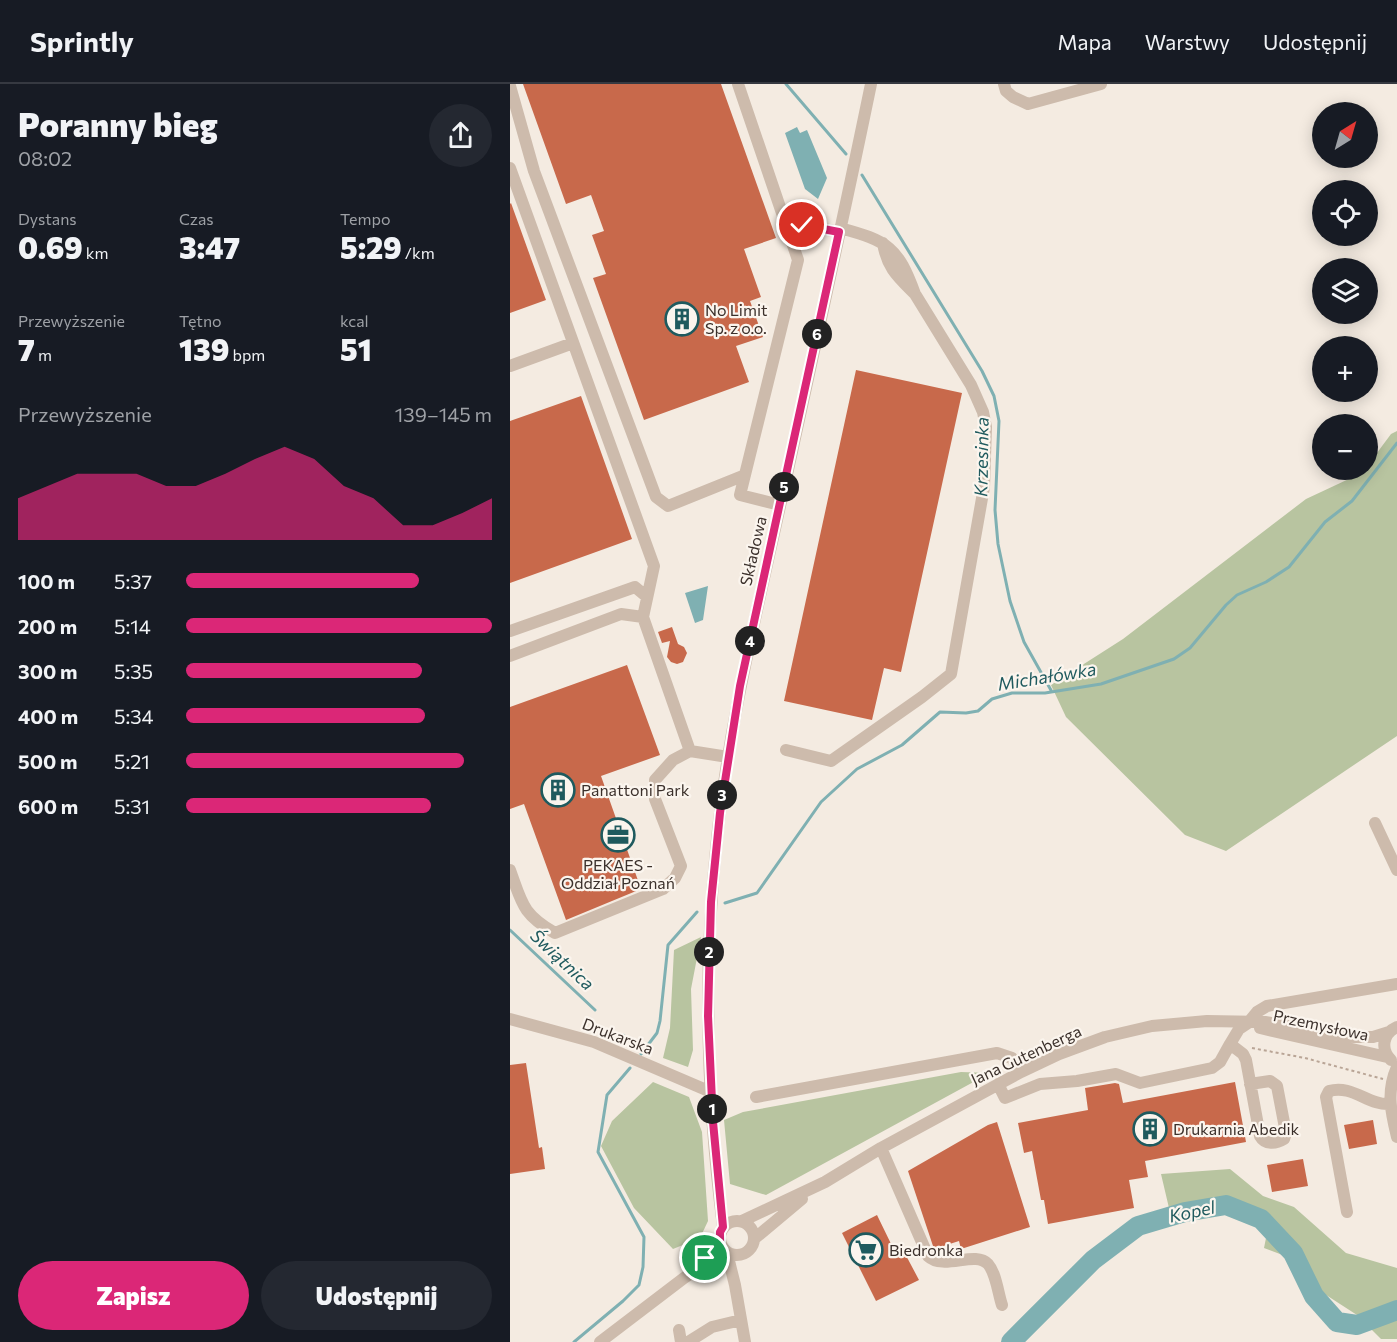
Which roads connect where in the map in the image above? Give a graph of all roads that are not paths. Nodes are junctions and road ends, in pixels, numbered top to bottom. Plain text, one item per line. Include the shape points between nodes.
1 (738, 84) edge
2 (871, 84) edge
3 (1004, 84) edge
4 (1101, 84) edge
5 (510, 86) edge
6 (510, 168) edge
7 (786, 228) junction
8 (840, 230) junction
9 (573, 343) junction
10 (510, 366) edge
11 (745, 475) junction
12 (780, 505) junction
13 (647, 597) junction
14 (644, 617) junction
15 (510, 632) edge
16 (510, 656) edge
17 (786, 750) dead end
18 (690, 751) junction
19 (728, 758) junction
20 (1375, 823) dead end
21 (510, 870) edge
22 (1397, 870) edge
23 (1397, 984) edge
24 (510, 1019) edge
25 (1248, 1023) junction
26 (1393, 1029) edge
27 (1234, 1047) junction
28 (1394, 1062) edge
29 (1021, 1072) junction
30 (999, 1084) junction
31 (1250, 1084) junction
32 (711, 1092) junction
33 (756, 1097) dead end
34 (1392, 1106) edge
35 (1397, 1137) edge
36 (881, 1148) junction
37 (825, 1182) junction
38 (720, 1185) junction
39 (1347, 1212) dead end
40 (739, 1221) junction
41 (723, 1227) junction
42 (754, 1239) junction
43 (724, 1249) junction
44 (741, 1255) junction
45 (735, 1285) junction
46 (1002, 1305) dead end
47 (741, 1320) junction
48 (600, 1342) edge
49 (687, 1342) edge
50 (745, 1342) edge

1 - 7 street
2 - 8 street, Składowa
3 - 4 street via 1006,91 1028,104
5 - 11 street via 534,171 656,497 668,506
6 - 9 street
7 - 8 street via 802,225
7 - 11 street via 798,260
8 - 12 street, Składowa
8 - 17 street via 872,236 883,243 885,258 894,274 915,294 971,385 986,426 984,487 951,674 831,761
9 - 10 street
9 - 13 street via 654,566
11 - 12 street via 740,495
12 - 19 street, Składowa
13 - 14 street
13 - 15 street via 635,587
14 - 16 street via 621,614
14 - 18 street
18 - 19 street
18 - 21 street via 673,760 655,780 654,799 681,866 663,889 555,933 525,910
19 - 32 street, Składowa via 716,850 709,960
20 - 22 street
23 - 25 street via 1267,1006
24 - 32 street, Drukarska via 594,1042
25 - 26 street, Przemysłowa via 1285,1024 1354,1037 1373,1037
25 - 27 street via 1239,1029
25 - 28 street, Przemysłowa
25 - 29 street, Jana Gutenberga via 1193,1021 1134,1030 1076,1047
26 - 28 street via 1384,1044
27 - 30 street via 1212,1068 1140,1083 1112,1075 1040,1084 1005,1098
27 - 31 street via 1246,1059
28 - 34 street
29 - 30 street, Jana Gutenberga
29 - 33 street via 1012,1058 997,1053
30 - 36 street, Jana Gutenberga
31 - 31 street via 1262,1139 1268,1143 1284,1139 1277,1086 1270,1081
32 - 38 street, Składowa
34 - 35 street
34 - 39 street via 1378,1105 1343,1090 1329,1091 1326,1097
36 - 37 street, Jana Gutenberga
36 - 46 street via 928,1256 939,1262 978,1259 987,1263
37 - 40 street, Jana Gutenberga
37 - 42 street, Jana Gutenberga
38 - 40 street
38 - 41 street, Składowa
40 - 41 street
40 - 42 street via 752,1229
41 - 43 street via 720,1232
42 - 44 street via 751,1248
43 - 44 street
43 - 45 street
43 - 48 street
44 - 45 street
45 - 47 street
47 - 49 street via 712,1327
47 - 50 street

